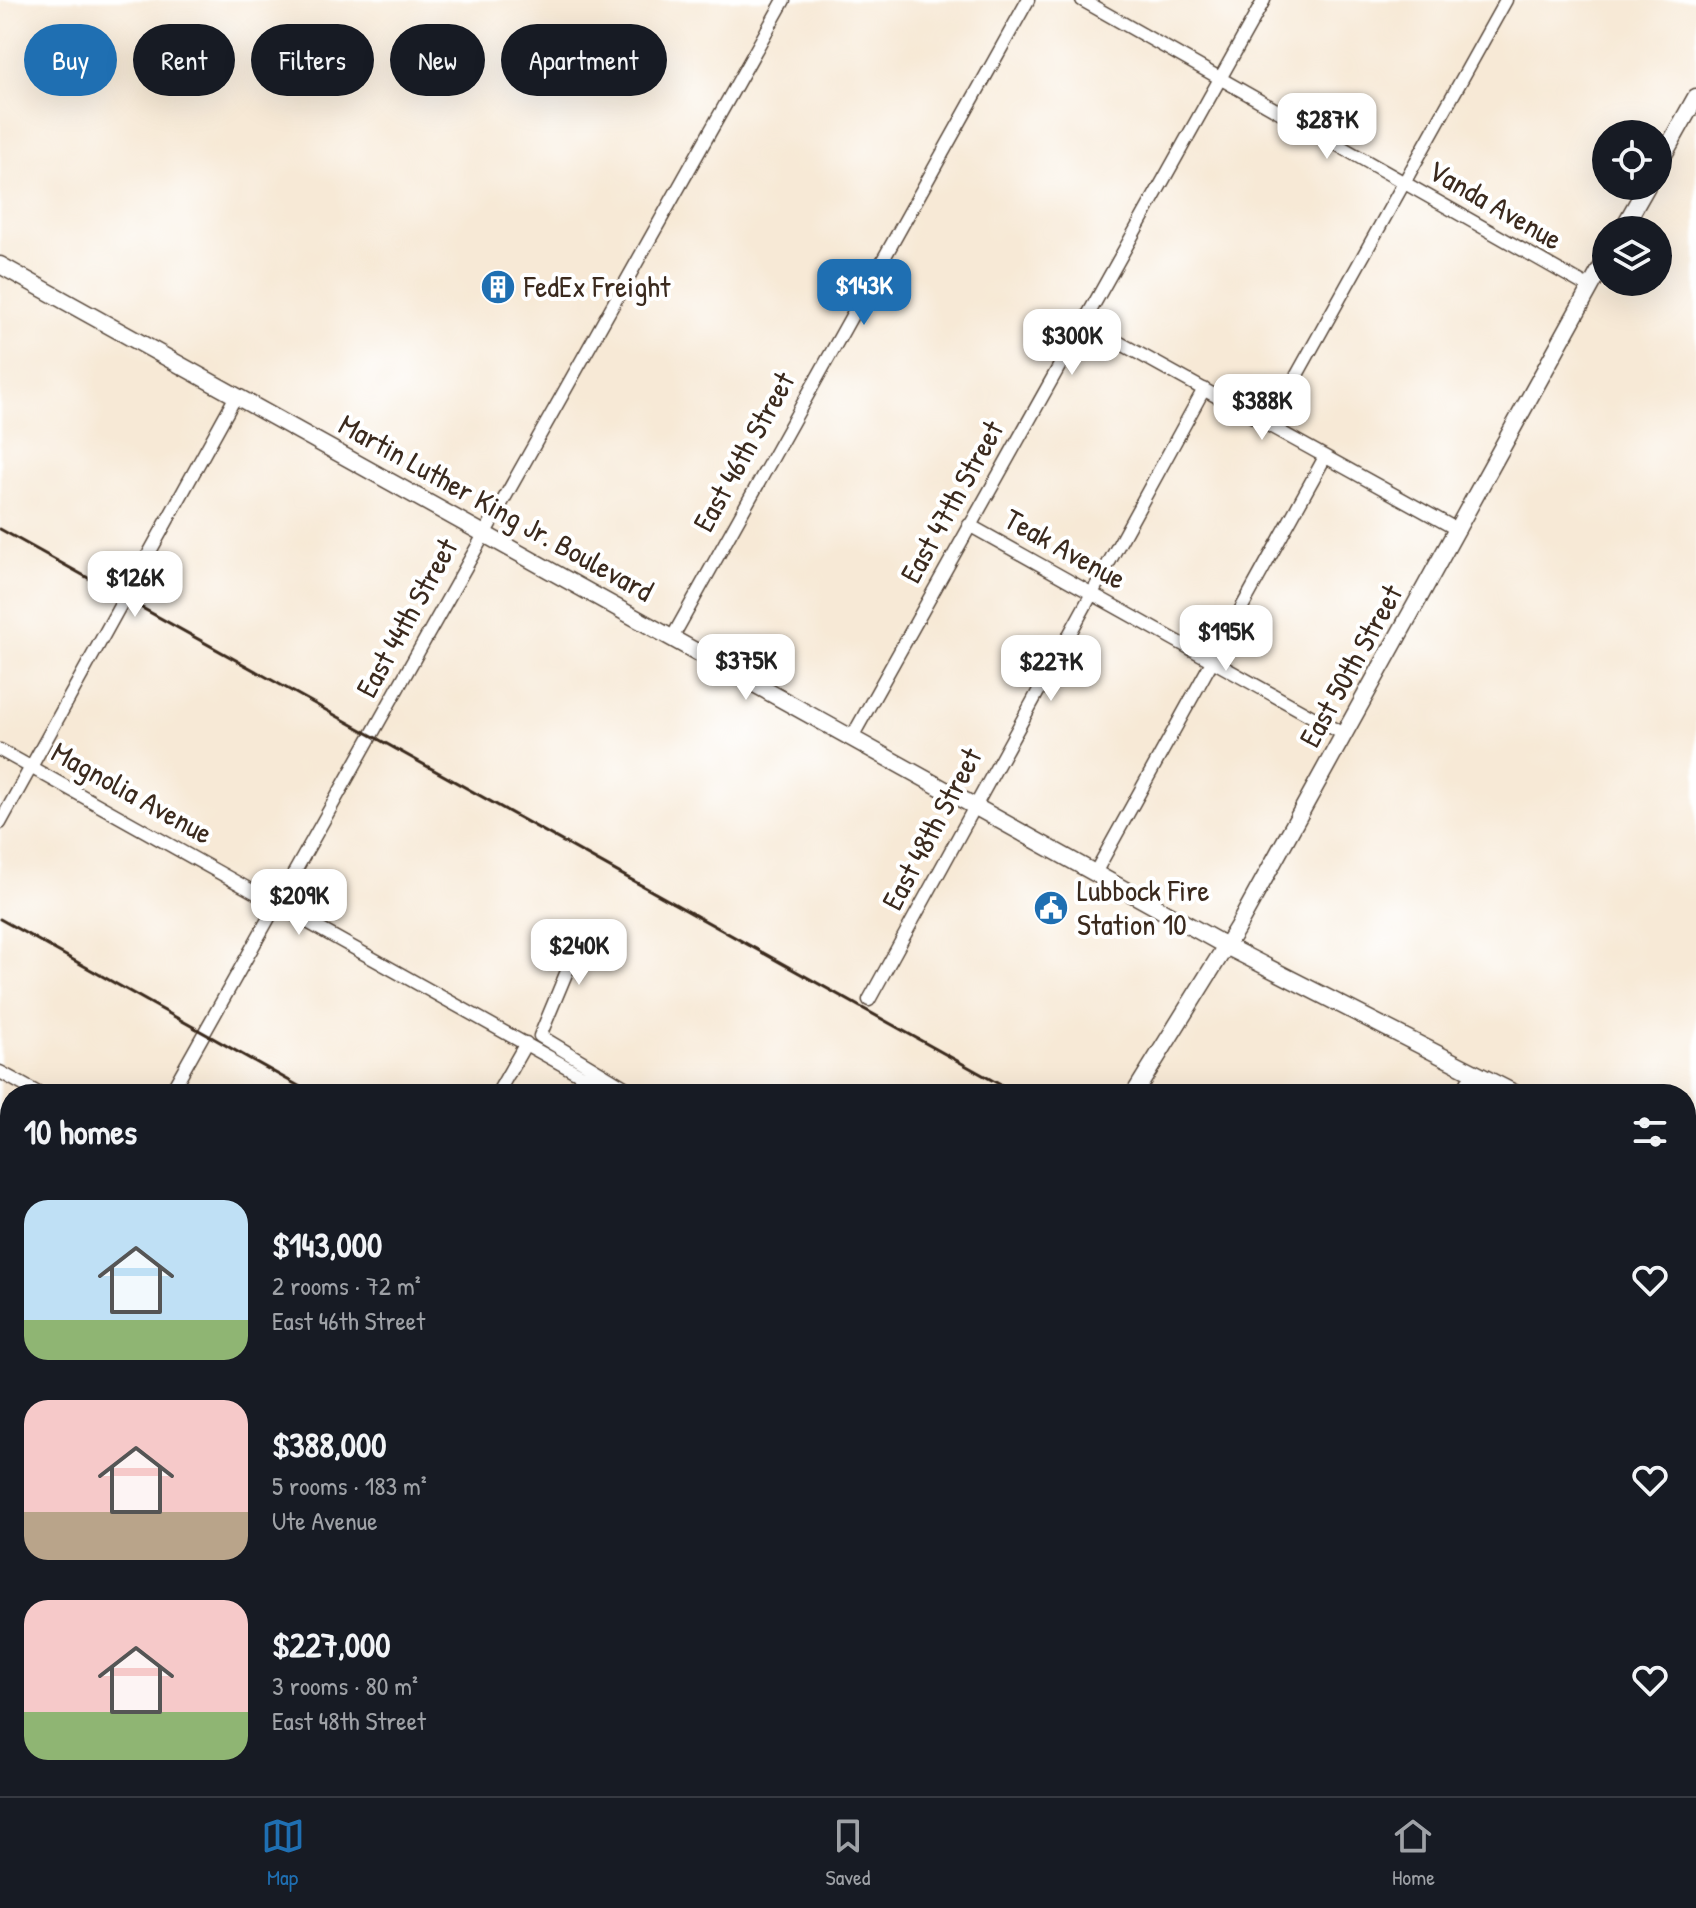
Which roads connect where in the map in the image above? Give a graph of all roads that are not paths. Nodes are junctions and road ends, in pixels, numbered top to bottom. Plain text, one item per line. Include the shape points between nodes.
1 (784, 0) edge
2 (1028, 0) edge
3 (1082, 0) edge
4 (1264, 0) edge
5 (1506, 0) edge
6 (1219, 80) junction
7 (1696, 97) edge
8 (1672, 140) edge
9 (1404, 183) junction
10 (0, 265) edge
11 (1592, 284) edge
12 (1590, 288) junction
13 (1082, 322) junction
14 (1204, 389) junction
15 (236, 396) junction
16 (1269, 425) junction
17 (1325, 457) junction
18 (969, 525) junction
19 (1458, 530) junction
20 (483, 534) junction
21 (1092, 593) junction
22 (672, 638) junction
23 (1212, 661) junction
24 (1345, 735) junction
25 (852, 737) junction
26 (0, 750) edge
27 (31, 766) junction
28 (974, 805) junction
29 (0, 823) edge
30 (1095, 873) junction
31 (276, 901) junction
32 (585, 928) dead end
33 (1226, 946) junction
34 (869, 1000) dead end
35 (526, 1043) junction
36 (0, 1072) edge
37 (1473, 1072) junction
38 (22, 1084) edge
39 (175, 1084) edge
40 (503, 1084) edge
41 (598, 1084) edge
42 (619, 1084) edge
43 (1140, 1084) edge
44 (1466, 1084) edge
45 (1496, 1084) edge

1 - 20 street, East 44th Street
2 - 22 street, East 46th Street
3 - 6 street, Vanda Avenue
4 - 6 street, East 47th Street
5 - 9 street
6 - 9 street, Vanda Avenue
6 - 13 street, East 47th Street
7 - 8 main road
9 - 12 street, Vanda Avenue
9 - 16 street
10 - 15 main road, Martin Luther King Jr. Boulevard
11 - 12 main road, East 50th Street
12 - 19 main road, East 50th Street
13 - 14 street
13 - 18 street, East 47th Street
14 - 16 street
14 - 21 street, East 48th Street
15 - 20 main road, Martin Luther King Jr. Boulevard
15 - 27 street
16 - 17 street
17 - 19 street
17 - 23 street
18 - 21 street, Teak Avenue
18 - 25 street, East 47th Street
19 - 24 main road, East 50th Street
20 - 22 main road, Martin Luther King Jr. Boulevard
20 - 31 street, East 44th Street
21 - 23 street, Teak Avenue
21 - 28 street, East 48th Street
22 - 25 main road, Martin Luther King Jr. Boulevard
23 - 24 street, Teak Avenue
23 - 30 street
24 - 33 main road, East 50th Street
25 - 28 main road, Martin Luther King Jr. Boulevard
26 - 27 street, Magnolia Avenue
27 - 29 street
27 - 31 street, Magnolia Avenue
28 - 30 main road, Martin Luther King Jr. Boulevard
28 - 34 street, East 48th Street
30 - 33 main road, Martin Luther King Jr. Boulevard
31 - 35 street, Magnolia Avenue
31 - 39 street, East 44th Street
32 - 42 street via 540,1036
33 - 37 main road, Martin Luther King Jr. Boulevard
33 - 43 main road, East 50th Street
35 - 40 street
35 - 41 street, Magnolia Avenue
36 - 38 street
37 - 44 street
37 - 45 main road, Martin Luther King Jr. Boulevard

